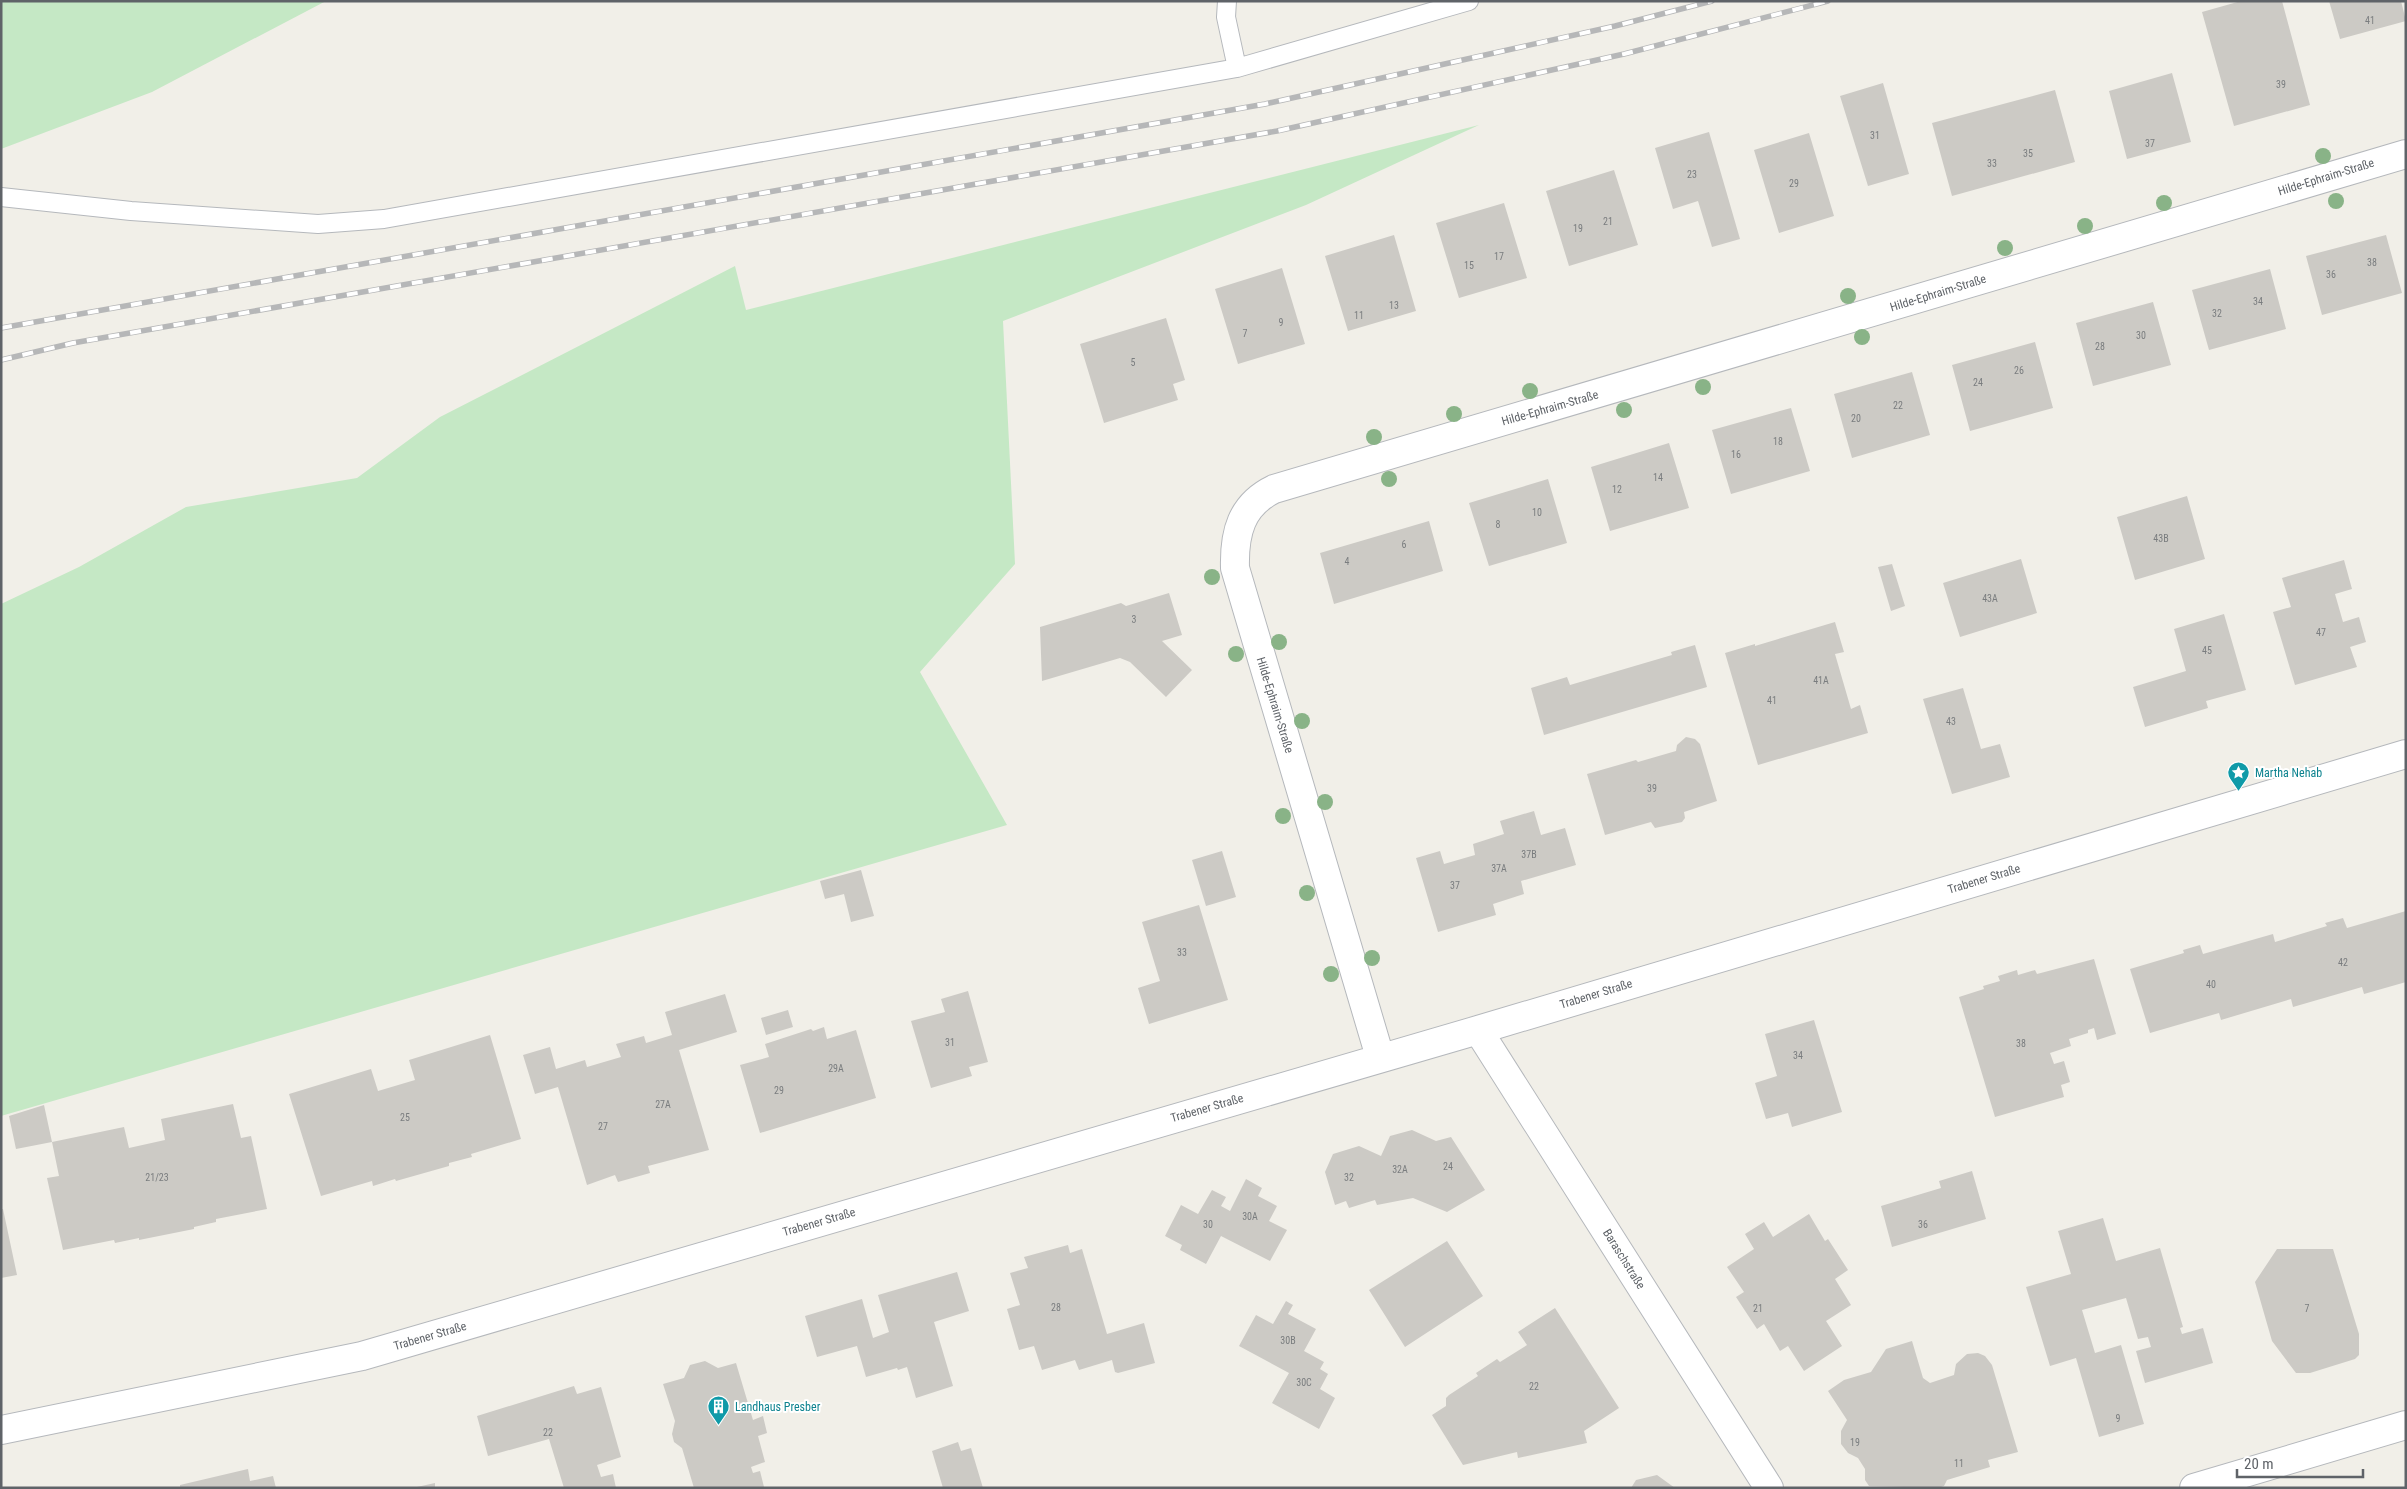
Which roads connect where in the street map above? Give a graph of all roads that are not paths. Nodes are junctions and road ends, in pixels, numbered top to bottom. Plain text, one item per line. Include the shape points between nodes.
1 (1227, 1) edge
2 (1468, 1) edge
3 (1237, 68) junction
4 (2406, 154) edge
5 (1, 197) edge
6 (2406, 754) edge
7 (1478, 1030) junction
8 (1380, 1057) junction
9 (2406, 1425) edge
10 (1, 1430) edge
11 (1769, 1488) edge
12 (2194, 1488) edge

1 - 3 lane via 1226,17
2 - 3 lane
3 - 5 lane via 384,219 318,224 131,211
4 - 8 street, Hilde-Ephraim-Straße via 1274,489 1258,497 1239,527 1234,545 1235,568
6 - 7 street, Trabener Straße
7 - 8 street, Trabener Straße
7 - 11 street, Baraschstraße
8 - 10 street, Trabener Straße via 362,1356
9 - 12 street

